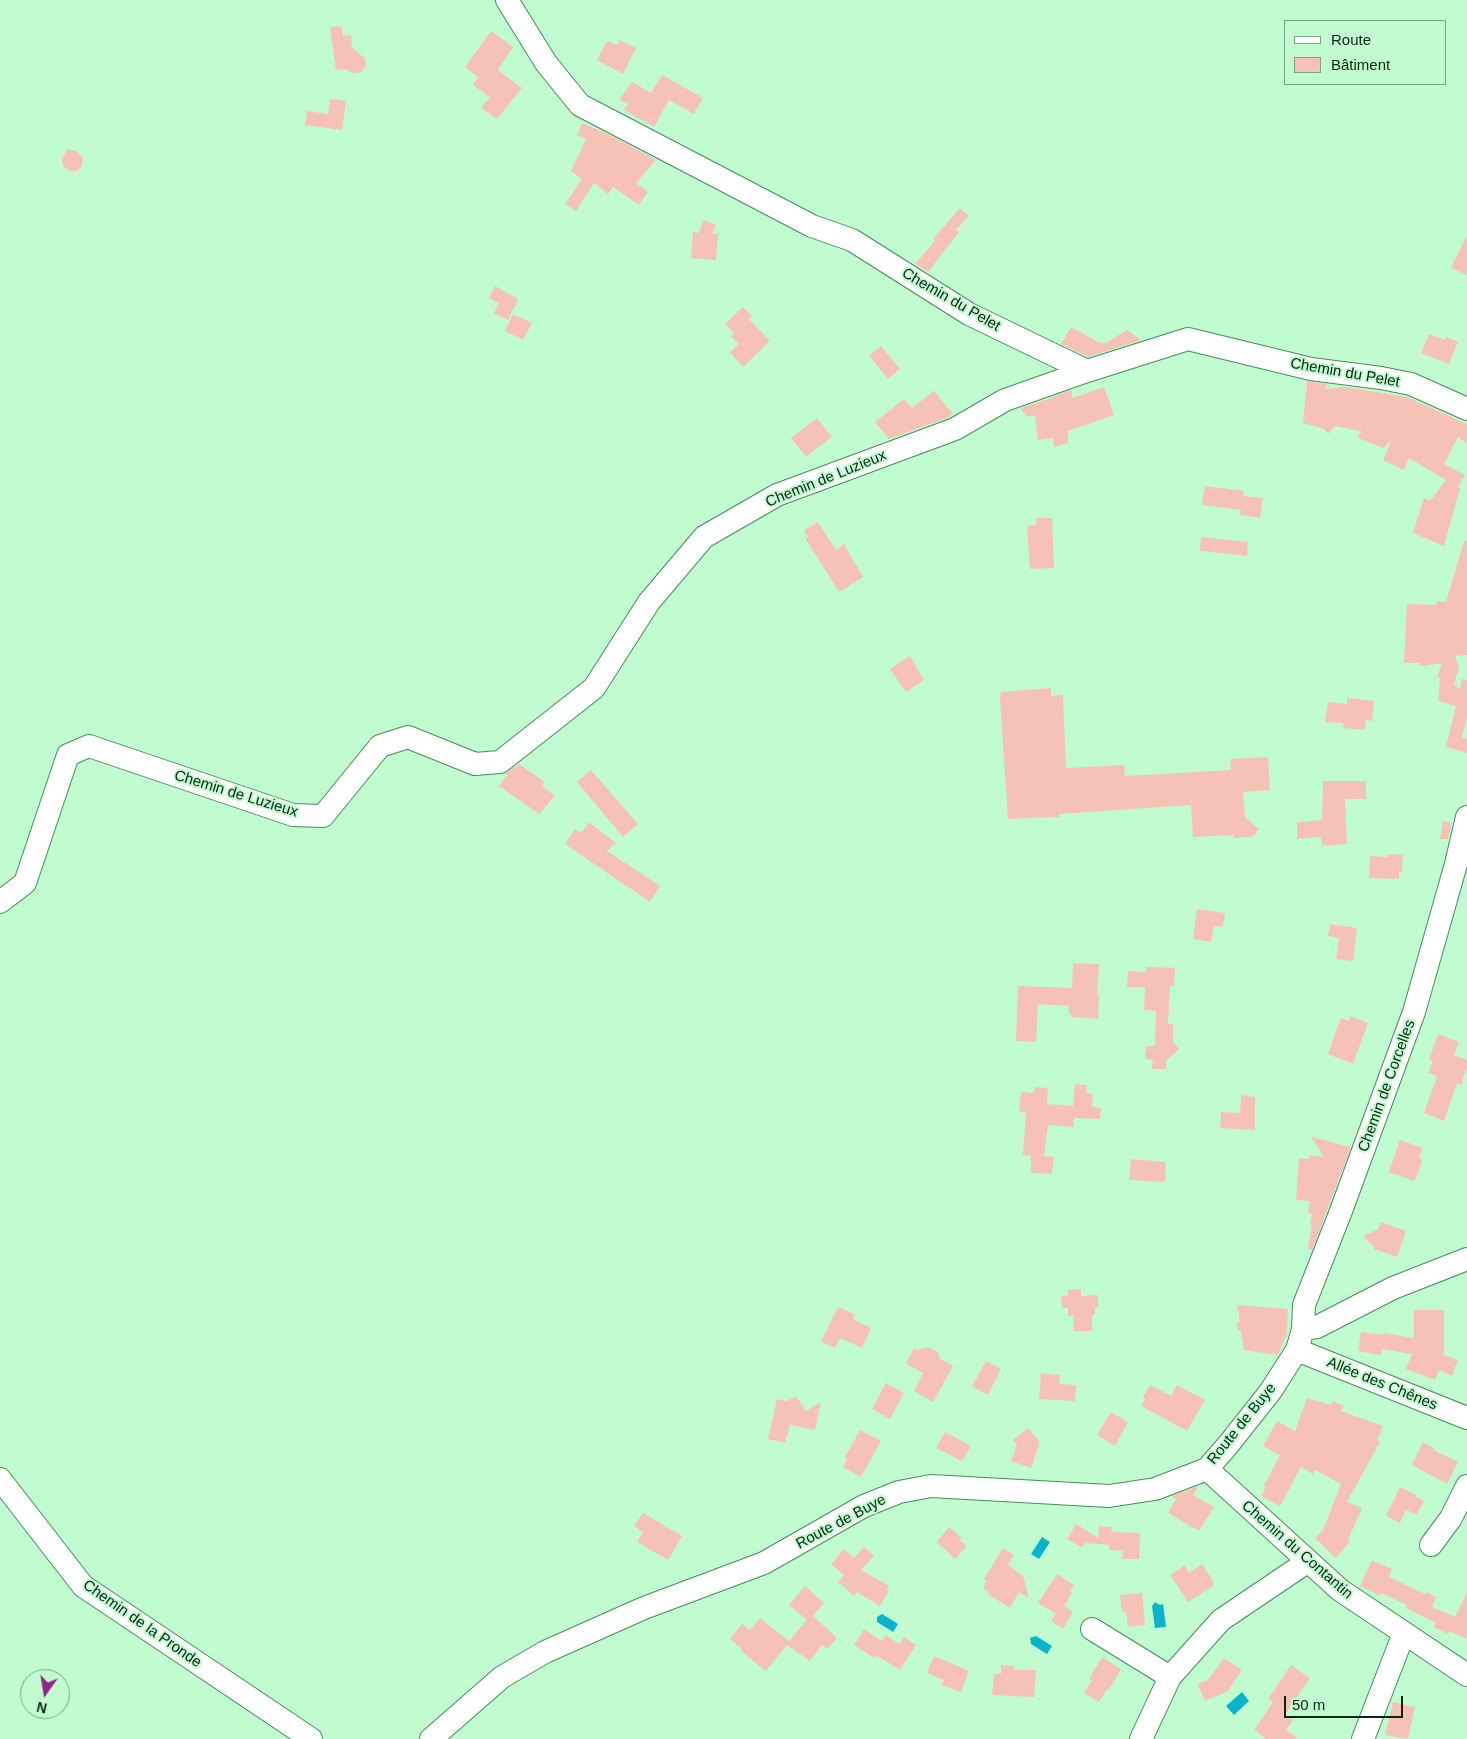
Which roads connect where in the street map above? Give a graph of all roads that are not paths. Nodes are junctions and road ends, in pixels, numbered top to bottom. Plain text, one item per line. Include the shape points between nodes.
1 (507, 0) edge
2 (1087, 371) junction
3 (1467, 409) edge
4 (1467, 817) edge
5 (1461, 872) edge
6 (0, 902) edge
7 (1467, 1259) edge
8 (1303, 1329) junction
9 (1297, 1350) junction
10 (1467, 1418) edge
11 (1207, 1469) junction
12 (0, 1479) edge
13 (1467, 1486) edge
14 (1431, 1545) dead end
15 (1307, 1562) junction
16 (1092, 1629) dead end
17 (1404, 1633) junction
18 (1467, 1675) edge
19 (1170, 1677) junction
20 (311, 1739) edge
21 (432, 1739) edge
22 (1141, 1739) edge
23 (1363, 1739) edge

1 - 2 street, Chemin du Pelet via 546,63 580,105 812,226 852,240 969,314
2 - 3 street, Chemin du Pelet via 1188,339 1311,370 1411,384
2 - 6 street, Chemin de Luzieux via 1005,400 955,429 777,495 704,537 649,602 594,688 500,762 475,764 408,737 380,746 323,816 293,815 89,746 68,756 24,883
4 - 5 street, Chemin de Corcelles
5 - 8 street, Chemin de Corcelles via 1414,1012 1304,1305
7 - 8 street via 1392,1288 1317,1327
8 - 9 street, Chemin de Corcelles
9 - 10 street, Allée des Chênes
9 - 11 street, Route de Buye via 1270,1392
11 - 15 street, Chemin du Contantin
11 - 21 street, Route de Buye via 1155,1489 1109,1496 931,1486 899,1492 864,1506 764,1563 644,1608 545,1652 502,1677
12 - 20 street, Chemin de la Pronde via 83,1586
13 - 14 street via 1451,1518
15 - 17 street, Chemin du Contantin via 1340,1590
15 - 19 street via 1222,1620
16 - 19 street
17 - 18 street, Chemin du Contantin
17 - 23 street
19 - 22 street

